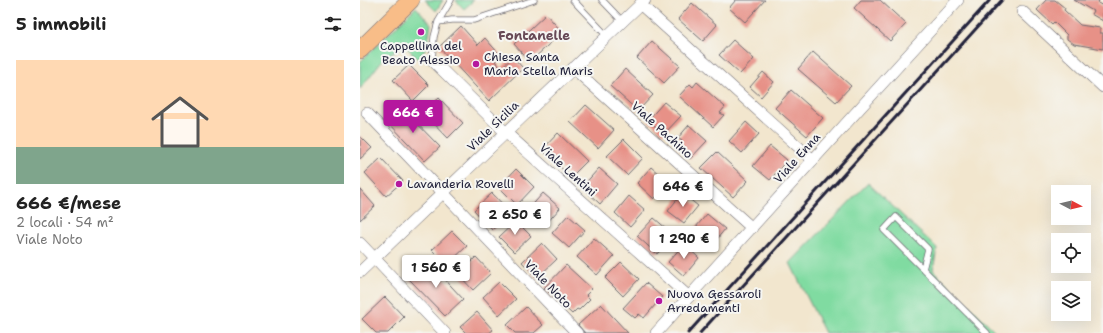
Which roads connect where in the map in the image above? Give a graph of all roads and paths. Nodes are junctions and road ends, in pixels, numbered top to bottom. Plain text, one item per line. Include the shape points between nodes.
1 (411, 0) edge
2 (451, 0) edge
3 (534, 0) edge
4 (573, 0) edge
5 (602, 0) edge
6 (958, 0) edge
7 (643, 2) edge
8 (1022, 12) dead end
9 (438, 22) junction
10 (622, 22) junction
11 (607, 36) junction
12 (360, 50) edge
13 (432, 60) joint
14 (573, 68) junction
15 (1103, 87) edge
16 (367, 113) dead end
17 (506, 132) junction
18 (814, 160) junction
19 (443, 193) junction
20 (752, 228) junction
21 (360, 243) edge
22 (374, 258) junction
23 (923, 269) junction
24 (360, 272) edge
25 (689, 296) junction
26 (445, 333) edge
27 (577, 333) edge
28 (656, 333) edge
29 (987, 333) edge

1 - 12 main road
2 - 9 lane
3 - 9 lane via 474,20
4 - 11 lane
5 - 10 lane
6 - 18 street, Viale Enna
7 - 10 street, Viale Sicilia
7 - 18 street
8 - 15 street
9 - 13 lane
10 - 11 street, Viale Sicilia
11 - 14 street, Viale Sicilia
13 - 17 street, Viale Lentini
14 - 17 street, Viale Sicilia
14 - 20 street, Viale Pachino
16 - 19 street, Viale Noto
17 - 19 street, Viale Sicilia
17 - 25 street, Viale Lentini
18 - 20 street, Viale Enna
19 - 22 street, Viale Sicilia
19 - 27 street, Viale Noto
20 - 25 street, Viale Enna
21 - 22 street
22 - 24 street, Viale Sicilia
22 - 26 street
23 - 23 lane via 928,249 896,217 884,230
23 - 29 lane
25 - 28 street, Viale Enna

